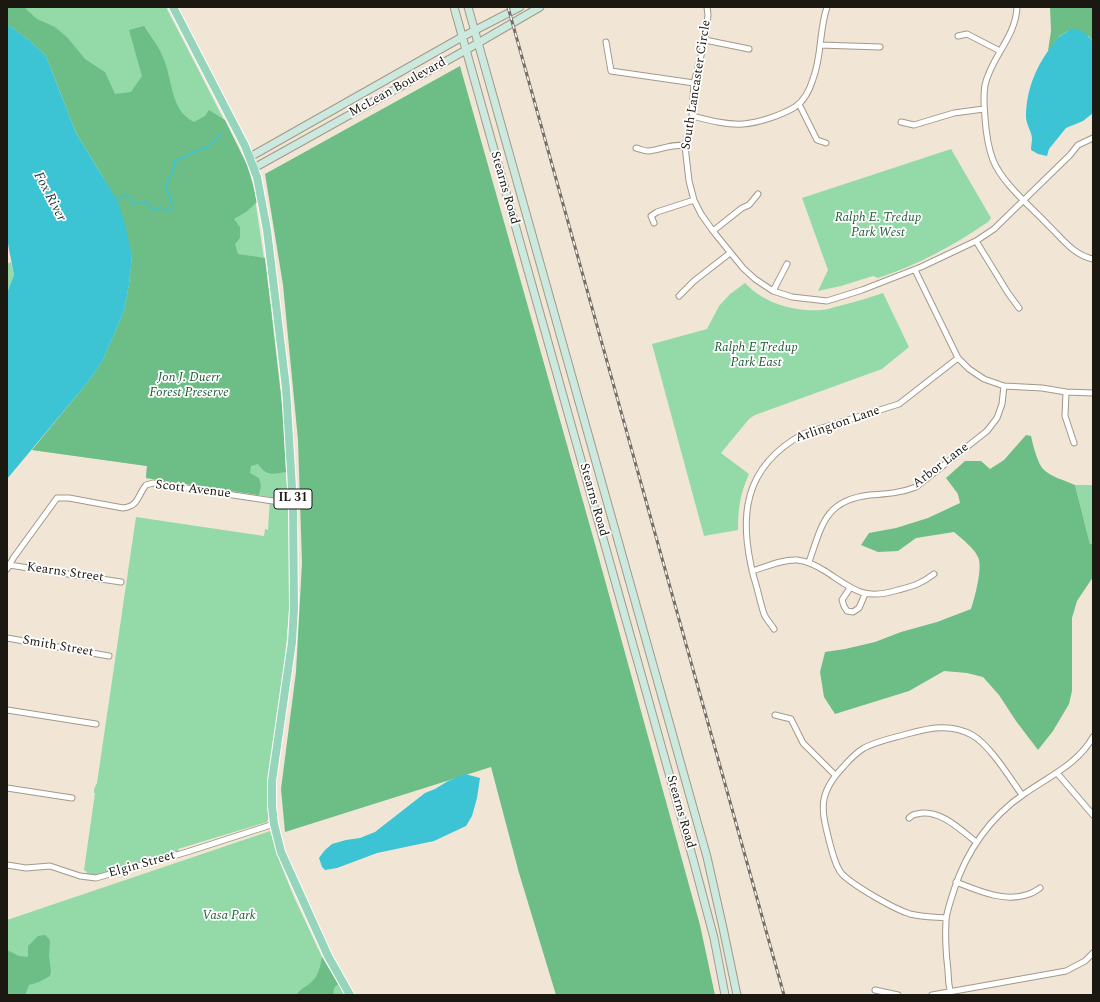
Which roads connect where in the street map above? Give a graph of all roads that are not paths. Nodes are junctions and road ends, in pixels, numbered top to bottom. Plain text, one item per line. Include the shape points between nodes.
1 (173, 7) edge
2 (454, 7) edge
3 (468, 7) edge
4 (520, 7) edge
5 (540, 7) edge
6 (707, 7) edge
7 (827, 7) edge
8 (1017, 7) edge
9 (474, 30) junction
10 (958, 36) dead end
11 (462, 37) junction
12 (704, 40) junction
13 (606, 42) dead end
14 (478, 44) junction
15 (820, 45) junction
16 (880, 48) dead end
17 (749, 49) dead end
18 (466, 50) junction
19 (1000, 51) junction
20 (694, 83) junction
21 (799, 104) junction
22 (984, 108) junction
23 (692, 116) junction
24 (901, 122) dead end
25 (1093, 138) edge
26 (826, 143) dead end
27 (685, 146) junction
28 (636, 148) dead end
29 (250, 157) junction
30 (254, 168) junction
31 (758, 194) dead end
32 (694, 200) junction
33 (1023, 200) junction
34 (654, 223) dead end
35 (712, 231) junction
36 (976, 241) junction
37 (730, 253) junction
38 (1093, 259) edge
39 (787, 264) dead end
40 (915, 270) junction
41 (773, 291) junction
42 (679, 296) dead end
43 (1019, 308) dead end
44 (958, 358) junction
45 (1004, 386) junction
46 (1066, 392) junction
47 (1093, 393) edge
48 (1074, 443) dead end
49 (293, 504) junction
50 (809, 562) junction
51 (8, 567) edge
52 (752, 571) junction
53 (934, 574) dead end
54 (121, 582) dead end
55 (850, 588) junction
56 (865, 594) junction
57 (774, 629) dead end
58 (7, 638) edge
59 (109, 656) dead end
60 (7, 710) edge
61 (775, 714) dead end
62 (96, 724) dead end
63 (1093, 737) edge
64 (1057, 773) junction
65 (835, 775) junction
66 (7, 788) edge
67 (1022, 795) junction
68 (72, 798) dead end
69 (1093, 815) edge
70 (908, 818) dead end
71 (274, 824) junction
72 (976, 842) junction
73 (7, 865) edge
74 (956, 882) junction
75 (1040, 888) dead end
76 (946, 918) junction
77 (1093, 953) edge
78 (875, 990) dead end
79 (950, 994) edge
80 (350, 995) edge
81 (725, 995) edge
82 (737, 995) edge
83 (898, 995) edge
84 (932, 995) edge

1 - 29 main road, IL 31
2 - 11 main road, Stearns Road
3 - 9 main road, Stearns Road
4 - 9 main road, McLean Boulevard
5 - 14 main road, McLean Boulevard
6 - 12 street, South Lancaster Circle
7 - 15 street via 822,20
8 - 19 street via 1012,29
9 - 11 main road, McLean Boulevard
9 - 14 main road, Stearns Road
10 - 19 street via 967,34
11 - 18 main road, Stearns Road
11 - 29 main road, McLean Boulevard
12 - 17 street
12 - 20 street, South Lancaster Circle
13 - 20 street via 611,71
14 - 18 main road, McLean Boulevard
14 - 82 main road, Stearns Road via 707,857
15 - 16 street
15 - 21 street via 814,78
18 - 30 main road, McLean Boulevard
18 - 81 main road, Stearns Road via 693,859 714,938
19 - 22 street via 985,84
20 - 23 street, South Lancaster Circle
21 - 23 street via 769,119 743,124
21 - 26 street via 817,140
22 - 24 street via 954,113 914,125
22 - 33 street via 986,133 993,161
23 - 27 street, South Lancaster Circle
25 - 33 street, South Lancaster Circle via 1078,145
27 - 28 street via 671,145 649,151
27 - 32 street, South Lancaster Circle via 687,171
29 - 30 main road, IL 31
30 - 49 main road, IL 31 via 267,230 285,380
31 - 35 street via 749,205 734,213
32 - 34 street via 657,212 651,216
32 - 35 street, South Lancaster Circle
33 - 36 street, South Lancaster Circle via 994,229
33 - 38 street via 1071,249
35 - 37 street, South Lancaster Circle
36 - 40 street, South Lancaster Circle
36 - 43 street
37 - 41 street, South Lancaster Circle via 754,280
37 - 42 street
39 - 41 street
40 - 41 street, South Lancaster Circle via 827,301 792,297
40 - 44 street
44 - 45 street via 969,369
44 - 52 street, Arlington Lane via 899,404 803,434 789,442 765,463 749,497 746,517 748,554
45 - 46 street
45 - 50 street, Arbor Lane via 997,418 987,431 916,487 902,492 858,496 838,505 827,515 820,528
46 - 47 street
46 - 48 street via 1065,416
49 - 51 street, Scott Avenue via 152,483 146,485 131,507 57,498
49 - 71 main road, IL 31 via 292,642 272,781
50 - 52 street via 784,561
50 - 55 street
51 - 54 street, Kearns Street
52 - 57 street, Arlington Lane via 764,614
53 - 56 street via 923,583 884,595
55 - 56 street
55 - 56 street via 842,600 847,611 853,612 859,608
58 - 59 street, Smith Street
60 - 62 street
61 - 65 street via 791,719 803,742
63 - 64 street via 1077,758
64 - 67 street
64 - 69 street
65 - 67 street via 852,757 869,746 917,731 946,727 972,735 983,744
65 - 76 street via 822,807 836,865 841,873 851,882 900,910
66 - 68 street
67 - 72 street via 997,817
70 - 72 street via 929,813 945,818
71 - 73 street, Elgin Street via 96,878 80,876 50,866 26,868
71 - 80 main road, IL 31 via 282,852 304,905
72 - 74 street
74 - 75 street via 990,895 1011,897 1029,894
74 - 76 street
76 - 79 street via 946,958
77 - 79 street via 1085,961 1066,971
78 - 83 street
79 - 84 street

